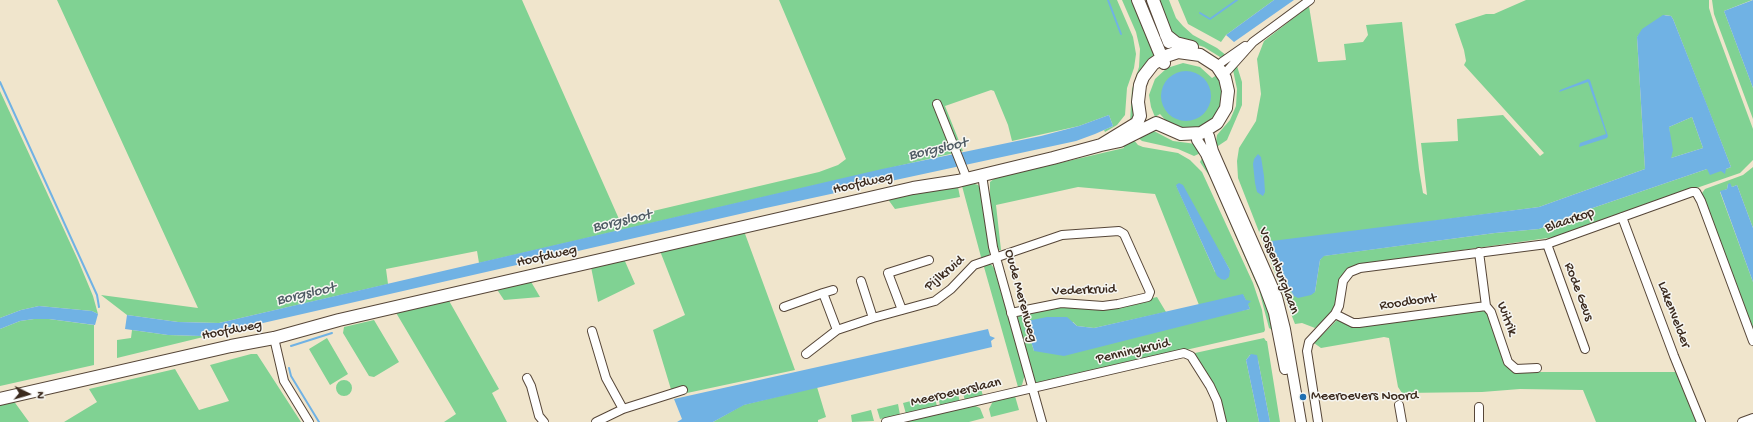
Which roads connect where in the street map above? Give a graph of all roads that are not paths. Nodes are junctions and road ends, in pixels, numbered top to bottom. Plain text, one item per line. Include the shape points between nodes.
1 (1138, 0) edge
2 (1153, 0) edge
3 (1310, 0) edge
4 (1181, 49) junction
5 (1162, 60) junction
6 (1222, 66) junction
7 (937, 104) dead end
8 (1153, 124) junction
9 (1209, 132) junction
10 (1197, 140) junction
11 (1101, 144) junction
12 (982, 175) junction
13 (967, 179) junction
14 (1622, 217) junction
15 (1547, 244) junction
16 (1479, 252) junction
17 (996, 258) junction
18 (929, 260) dead end
19 (861, 281) dead end
20 (833, 290) dead end
21 (823, 293) junction
22 (784, 306) dead end
23 (1486, 306) junction
24 (902, 310) junction
25 (1011, 314) junction
26 (1335, 314) junction
27 (873, 318) junction
28 (837, 330) junction
29 (592, 331) dead end
30 (274, 338) junction
31 (1753, 341) edge
32 (1585, 349) dead end
33 (806, 354) dead end
34 (1537, 368) dead end
35 (527, 378) dead end
36 (1032, 388) junction
37 (683, 390) dead end
38 (0, 399) edge
39 (1399, 405) dead end
40 (1479, 408) dead end
41 (623, 409) junction
42 (1753, 418) edge
43 (309, 422) edge
44 (544, 422) edge
45 (596, 422) edge
46 (886, 422) edge
47 (1042, 422) edge
48 (1222, 422) edge
49 (1294, 422) edge
50 (1301, 422) edge
51 (1318, 422) edge
52 (1402, 422) edge
53 (1479, 422) edge
54 (1701, 422) edge
55 (1742, 422) edge

1 - 5 main road
2 - 4 main road via 1166,35
3 - 6 street
4 - 5 main road
4 - 6 main road via 1201,49
5 - 6 main road via 1188,58 1212,68
5 - 8 main road via 1149,77 1144,91 1144,106
5 - 11 main road, Hoofdweg via 1148,70 1140,85 1139,119 1129,129
6 - 9 main road via 1234,88 1232,107 1224,123
7 - 13 street
8 - 9 main road via 1158,123 1181,134
8 - 10 main road via 1173,138
8 - 11 main road, Hoofdweg via 1120,141
9 - 10 main road
9 - 50 street, Vossenburglaan via 1213,151 1278,303
10 - 49 street, Vossenburglaan via 1226,198 1274,313
11 - 12 main road, Hoofdweg
12 - 13 main road, Hoofdweg
12 - 17 street, Oude Merenweg
13 - 30 main road, Hoofdweg via 867,198 353,317
14 - 15 street, Blaarkop
14 - 31 street, Blaarkop via 1696,192
14 - 54 street, Lakenvelder
15 - 16 street, Blaarkop
15 - 32 street, Rode Geus
16 - 23 street, Witrik
16 - 26 street, Blaarkop via 1360,268 1350,272 1343,281 1339,306
17 - 24 street, Pijlkruid via 974,265 935,302
17 - 25 street, Oude Merenweg
17 - 25 street, Vederkruid via 1062,235 1119,231 1124,234 1150,292 1148,297 1118,304 1103,306 1061,303
18 - 24 street, Pijlkruid via 888,273
19 - 27 street
20 - 21 street
21 - 22 street
21 - 28 street
23 - 26 street, Roodbont via 1359,323
23 - 34 street, Witrik via 1491,312 1511,366 1516,369
24 - 27 street, Pijlkruid
25 - 36 street, Oude Merenweg
26 - 51 street, Blaarkop via 1309,342 1307,351
27 - 28 street, Pijlkruid
28 - 33 street, Pijlkruid
29 - 41 street via 606,378
30 - 38 main road, Hoofdweg
30 - 43 street via 284,381
35 - 44 street via 539,416
36 - 46 street, Meeroeverslaan
36 - 47 street, Oude Merenweg
36 - 48 street, Penningkruid via 1184,353 1191,356 1210,386 1217,400
37 - 41 street
39 - 52 street
40 - 53 street
41 - 45 street
42 - 55 street

